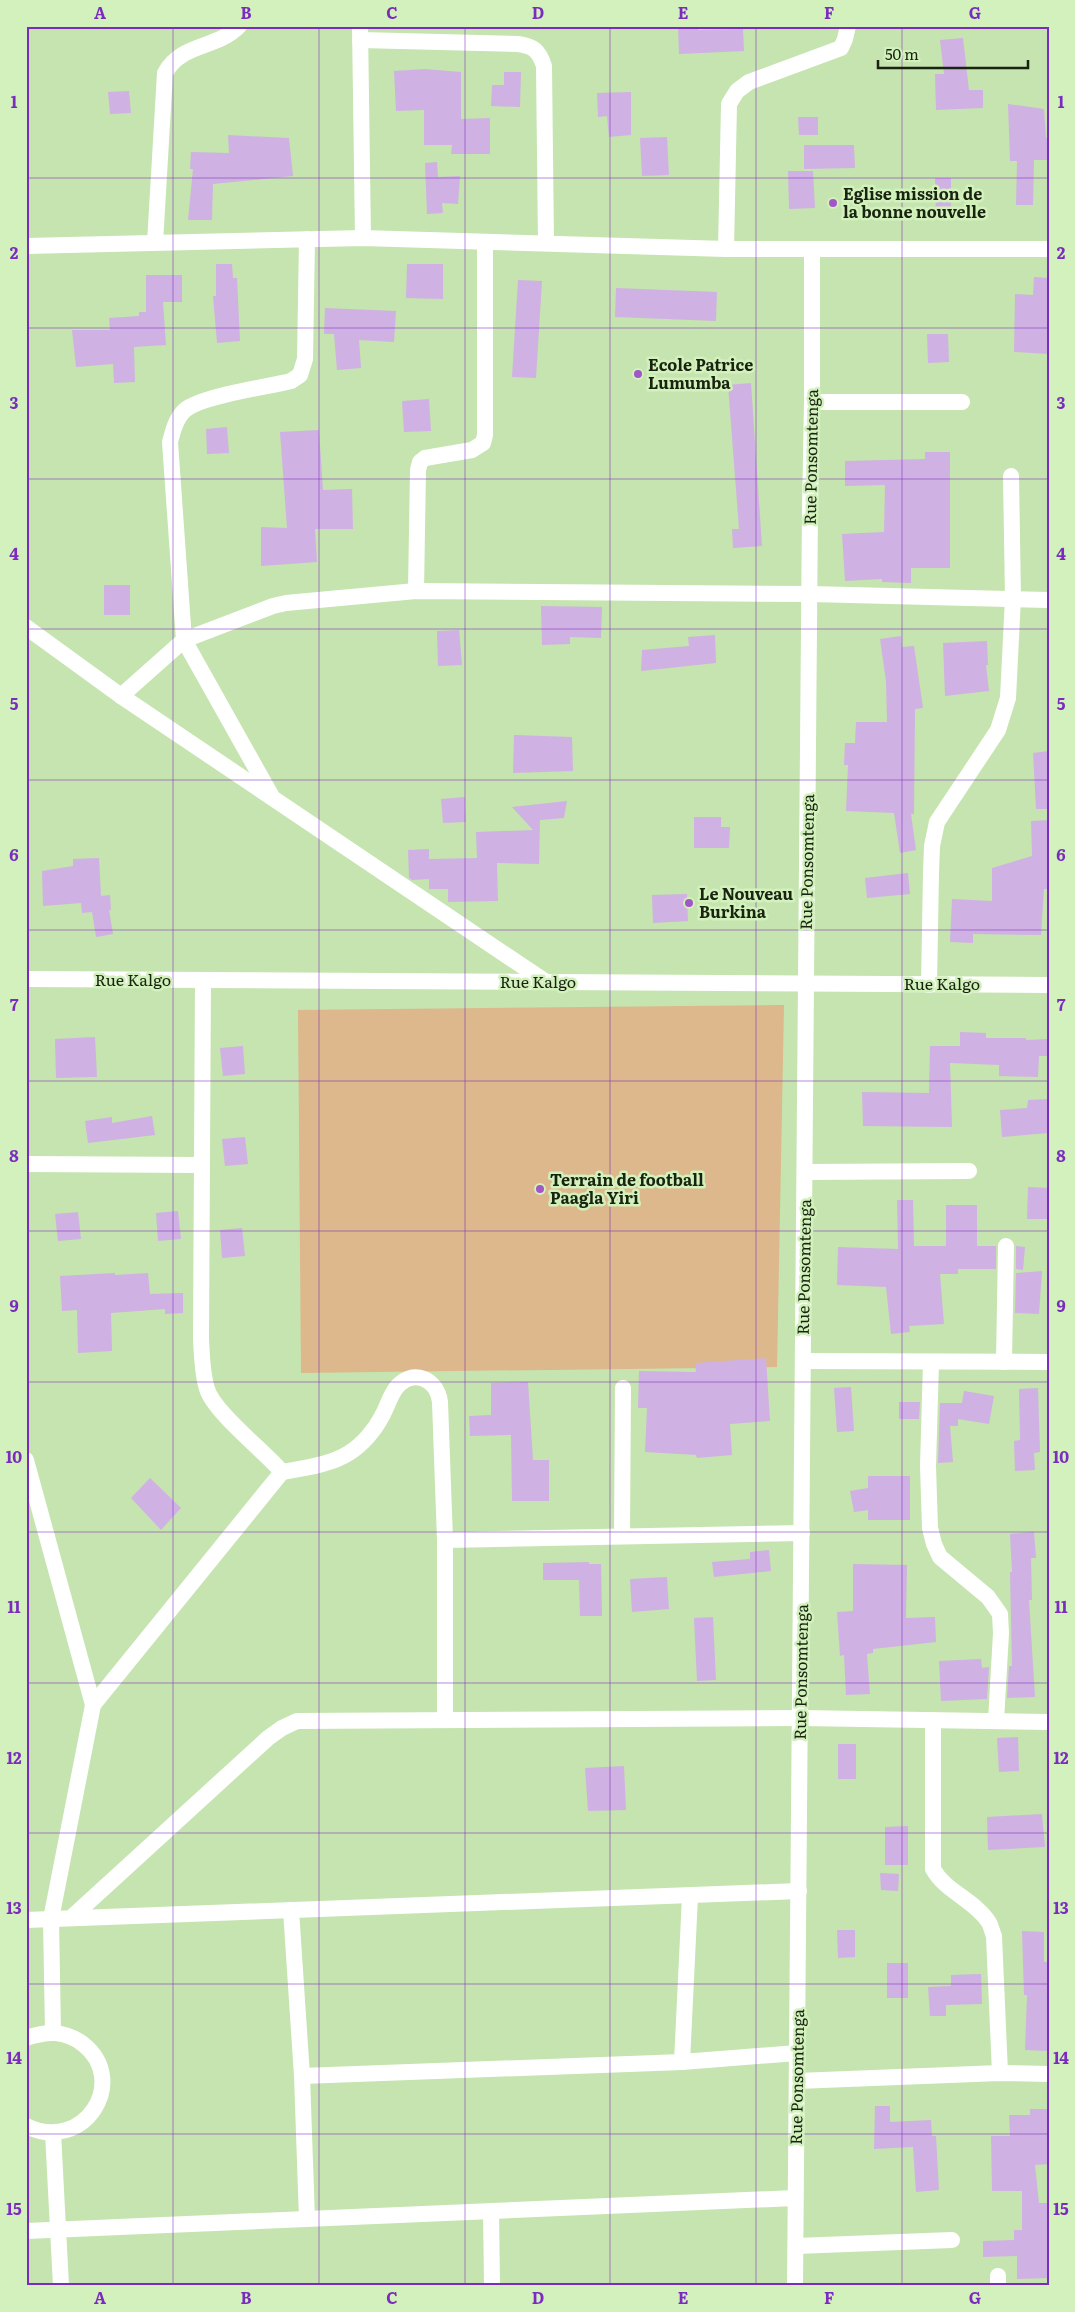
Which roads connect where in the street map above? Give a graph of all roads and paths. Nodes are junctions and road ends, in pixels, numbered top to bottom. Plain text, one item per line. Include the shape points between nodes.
1 (239, 26) edge
2 (848, 26) edge
3 (360, 33) edge
4 (363, 238) junction
5 (307, 239) junction
6 (486, 242) junction
7 (546, 243) junction
8 (155, 244) junction
9 (26, 246) edge
10 (726, 249) junction
11 (812, 249) junction
12 (1049, 249) edge
13 (812, 402) junction
14 (962, 402) dead end
15 (1010, 476) dead end
16 (416, 591) junction
17 (810, 594) junction
18 (1013, 598) junction
19 (1049, 600) edge
20 (26, 627) edge
21 (184, 640) junction
22 (121, 696) junction
23 (271, 795) junction
24 (26, 979) edge
25 (203, 980) junction
26 (546, 982) junction
27 (806, 984) junction
28 (929, 985) junction
29 (1049, 985) edge
30 (26, 1164) edge
31 (200, 1165) junction
32 (969, 1171) dead end
33 (805, 1172) junction
34 (1006, 1246) dead end
35 (803, 1361) junction
36 (931, 1362) junction
37 (1004, 1362) junction
38 (1049, 1362) edge
39 (623, 1388) dead end
40 (26, 1460) edge
41 (282, 1472) junction
42 (802, 1533) junction
43 (622, 1536) junction
44 (445, 1540) junction
45 (93, 1704) junction
46 (800, 1718) junction
47 (445, 1720) junction
48 (933, 1720) junction
49 (996, 1721) junction
50 (1049, 1722) edge
51 (799, 1891) junction
52 (690, 1896) junction
53 (291, 1910) junction
54 (28, 1917) edge
55 (71, 1918) junction
56 (51, 1919) junction
57 (53, 2032) junction
58 (26, 2038) edge
59 (797, 2053) junction
60 (682, 2062) junction
61 (1000, 2073) junction
62 (1049, 2074) edge
63 (302, 2076) junction
64 (798, 2081) junction
65 (26, 2126) edge
66 (53, 2132) junction
67 (795, 2198) junction
68 (490, 2211) junction
69 (307, 2219) junction
70 (58, 2230) junction
71 (26, 2231) edge
72 (952, 2240) dead end
73 (796, 2246) junction
74 (60, 2286) edge
75 (492, 2286) edge
76 (795, 2286) edge

1 - 8 street via 231,34 181,54 164,72
2 - 10 street via 841,48 750,82 737,91 729,104
3 - 4 street
3 - 7 street via 530,45 539,52 544,66
4 - 5 street
4 - 6 street
5 - 8 street
5 - 21 street via 305,359 300,375 291,382 202,401 185,410 172,432 170,442
6 - 7 street
6 - 16 street via 485,435 483,443 472,450 425,458 420,462
7 - 10 street
8 - 9 street
10 - 11 street
11 - 12 street
11 - 13 street, Rue Ponsomtenga
13 - 14 street
13 - 17 street, Rue Ponsomtenga
15 - 18 street
16 - 17 street
16 - 21 street via 279,604
17 - 18 street
17 - 27 street, Rue Ponsomtenga
18 - 19 street
18 - 28 street via 1008,698 998,730 937,822 932,846
20 - 22 street
21 - 22 street
21 - 23 street
22 - 23 street
23 - 26 street
24 - 25 street, Rue Kalgo
25 - 26 street, Rue Kalgo
25 - 31 street
26 - 27 street, Rue Kalgo
27 - 28 street, Rue Kalgo
27 - 33 street, Rue Ponsomtenga
28 - 29 street, Rue Kalgo
30 - 31 street
31 - 41 street via 201,1339 207,1390 216,1406
32 - 33 street
33 - 35 street, Rue Ponsomtenga
34 - 37 street
35 - 36 street
35 - 42 street, Rue Ponsomtenga
36 - 37 street
36 - 49 street via 930,1528 940,1557 988,1597 1000,1614
37 - 38 street
39 - 43 street
40 - 45 street
41 - 44 street via 336,1460 350,1453 368,1437 402,1382 412,1378 428,1380 439,1392
41 - 45 street
42 - 43 street
42 - 46 street, Rue Ponsomtenga
43 - 44 street
44 - 47 street
45 - 56 street
46 - 47 street
46 - 48 street
46 - 51 street, Rue Ponsomtenga
47 - 55 street via 298,1721 282,1728
48 - 49 street
48 - 61 street via 933,1869 938,1879 965,1898 989,1922 994,1936
49 - 50 street
51 - 52 street
51 - 59 street, Rue Ponsomtenga
52 - 53 street
52 - 60 street
53 - 55 street
53 - 63 street
54 - 56 street
55 - 56 street
56 - 57 street
57 - 58 street
57 - 66 street via 73,2036 90,2049 100,2067 102,2080 100,2098 90,2116 75,2128
59 - 60 street
59 - 64 street, Rue Ponsomtenga
60 - 63 street
61 - 62 street
61 - 64 street
63 - 69 street
64 - 67 street, Rue Ponsomtenga
65 - 66 street
66 - 70 street
67 - 68 street
67 - 73 street, Rue Ponsomtenga
68 - 69 street
68 - 75 street
69 - 70 street
70 - 71 street
70 - 74 street
72 - 73 street
73 - 76 street, Rue Ponsomtenga

